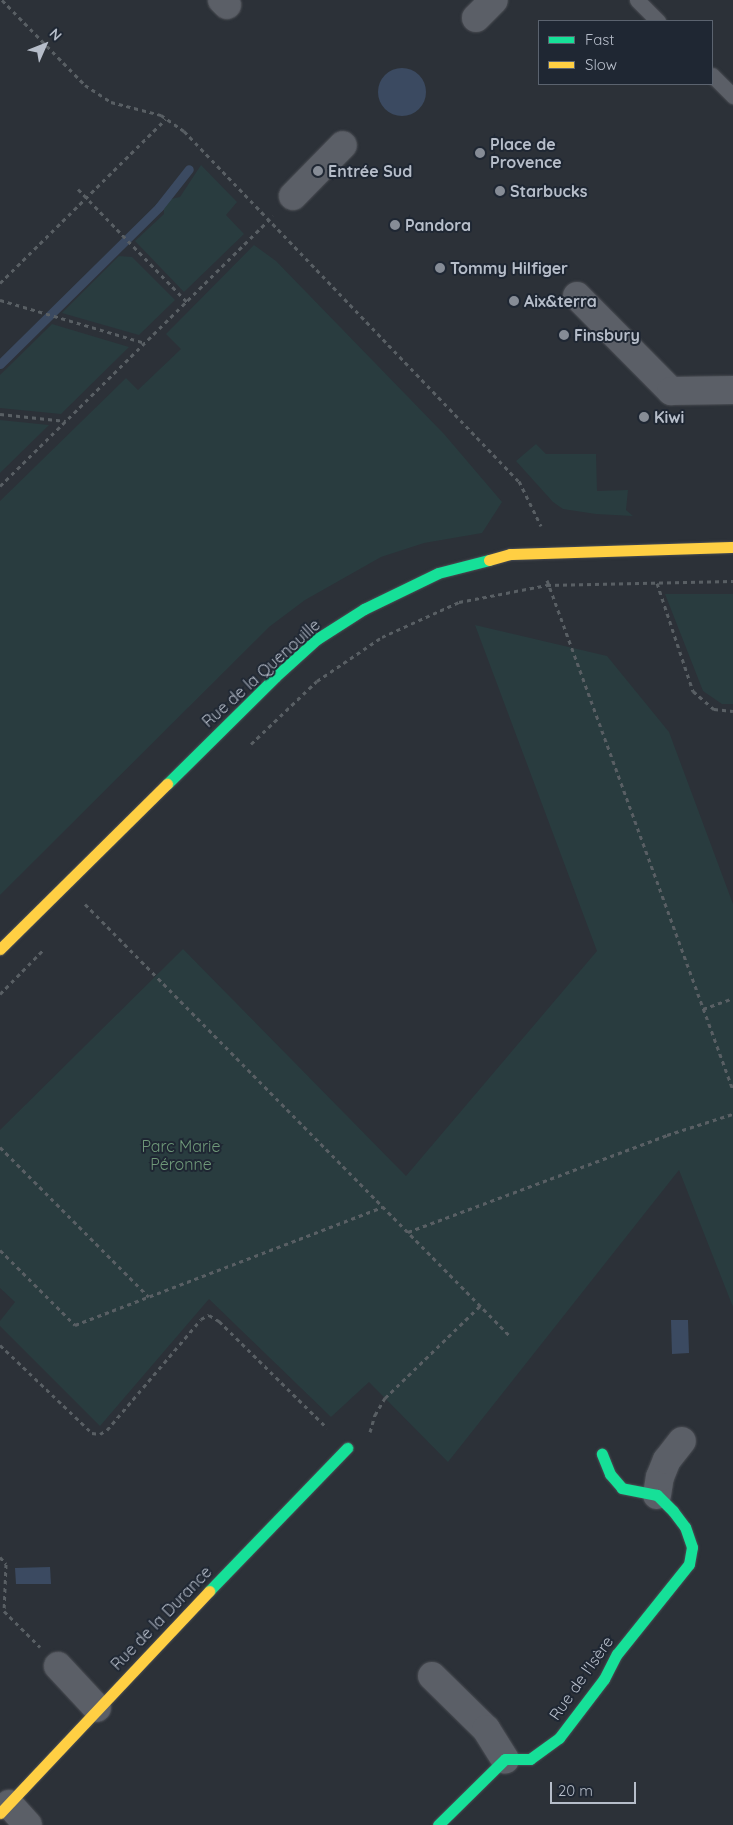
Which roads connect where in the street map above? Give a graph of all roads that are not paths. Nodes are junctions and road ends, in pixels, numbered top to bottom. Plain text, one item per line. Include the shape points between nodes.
1 (637, 0) edge
2 (657, 20) edge
3 (713, 76) edge
4 (733, 96) edge
5 (343, 145) dead end
6 (293, 196) road end
7 (577, 296) dead end
8 (733, 390) edge
9 (733, 547) edge
10 (0, 949) edge
11 (682, 1441) dead end
12 (347, 1448) road end
13 (602, 1454) dead end
14 (656, 1495) junction
15 (58, 1666) road end
16 (432, 1676) dead end
17 (97, 1708) junction
18 (505, 1759) junction
19 (4, 1808) edge
20 (28, 1825) edge
21 (438, 1825) edge

1 - 2 lane
3 - 4 lane
5 - 6 street
7 - 8 street via 671,391
9 - 10 street, Rue de la Quenouille via 510,554 438,573 364,609 317,639 275,677
11 - 14 street via 667,1460
12 - 17 street, Rue de la Durance
13 - 14 street via 610,1474 622,1488
14 - 18 street, Rue de l'Isère via 685,1527 692,1547 689,1564 617,1654 604,1679 559,1738 530,1759
15 - 17 street
16 - 18 street via 486,1729
17 - 19 street, Rue de la Durance
18 - 21 street
19 - 20 street

